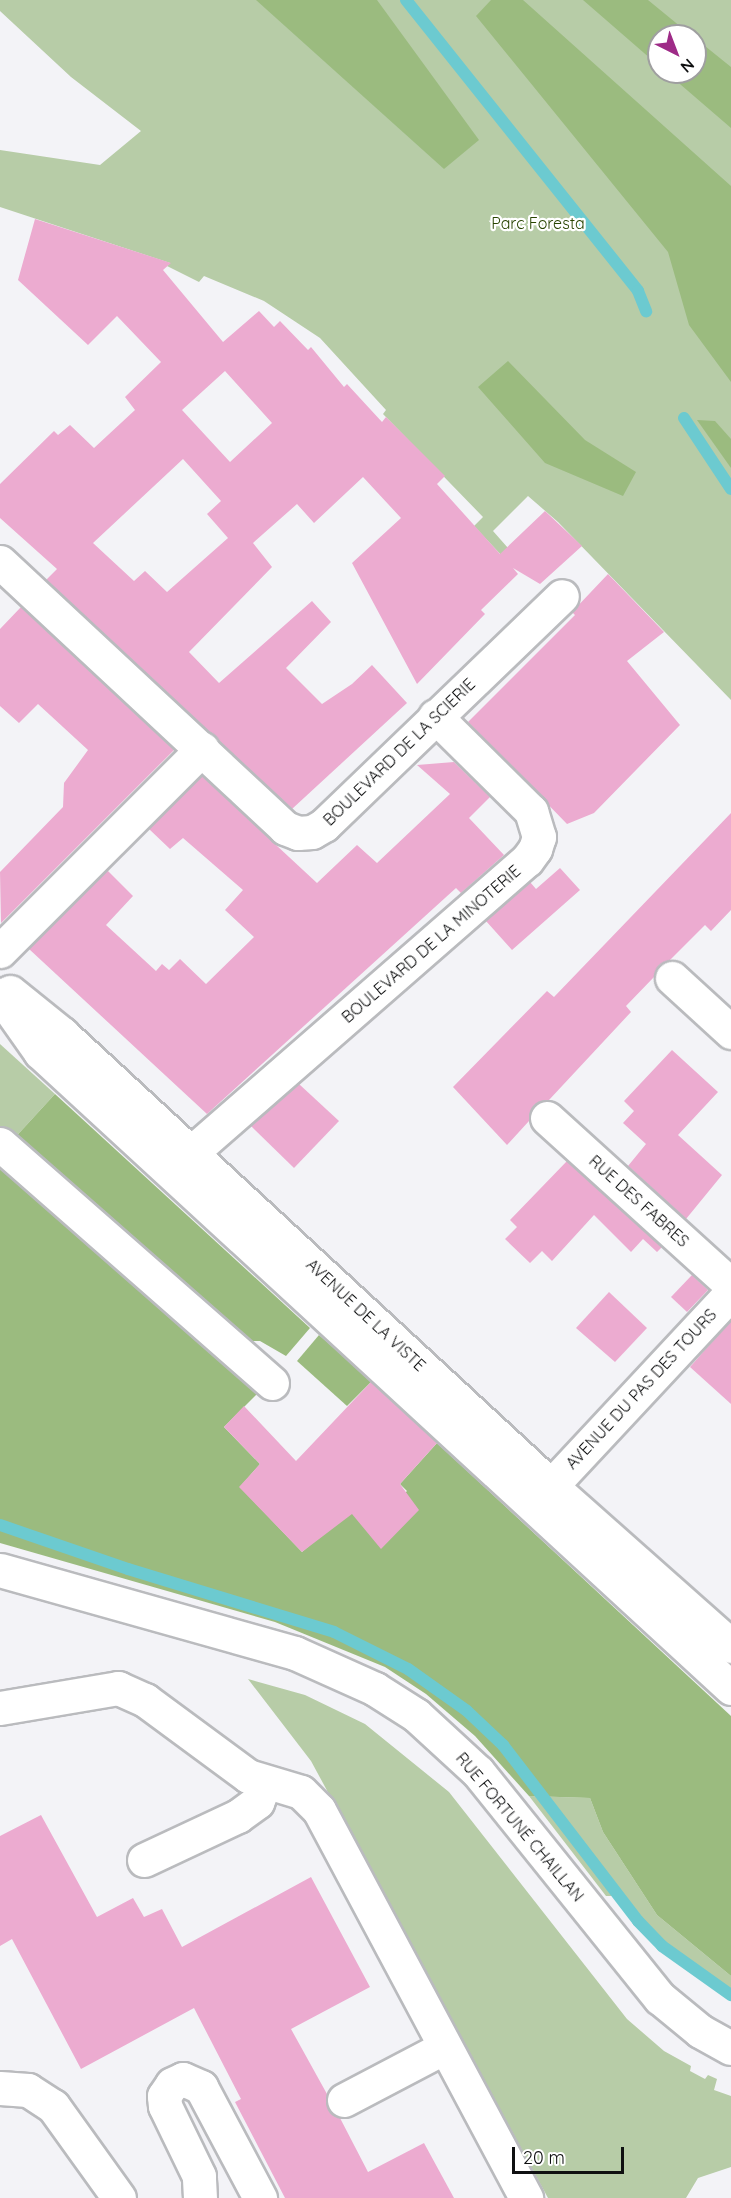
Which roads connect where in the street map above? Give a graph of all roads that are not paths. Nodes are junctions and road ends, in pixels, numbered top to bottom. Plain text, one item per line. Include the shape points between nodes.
1 (0, 562) edge
2 (562, 596) dead end
3 (435, 716) junction
4 (202, 749) junction
5 (0, 951) edge
6 (672, 978) dead end
7 (0, 984) edge
8 (0, 995) edge
9 (731, 1032) edge
10 (547, 1118) dead end
11 (0, 1144) edge
12 (192, 1152) junction
13 (731, 1285) edge
14 (731, 1293) edge
15 (272, 1383) dead end
16 (551, 1486) junction
17 (0, 1570) edge
18 (731, 1646) edge
19 (731, 1688) edge
20 (0, 1708) edge
21 (265, 1783) junction
22 (144, 1860) dead end
23 (445, 2047) junction
24 (731, 2048) edge
25 (0, 2088) edge
26 (345, 2100) dead end
27 (119, 2198) edge
28 (200, 2198) edge
29 (260, 2198) edge
30 (526, 2198) edge

1 - 4 street, BOULEVARD DE LA SCIERIE
2 - 3 street, BOULEVARD DE LA SCIERIE
3 - 4 street, BOULEVARD DE LA SCIERIE via 312,832 285,828
3 - 12 street, BOULEVARD DE LA MINOTERIE via 531,812 539,837 536,849
4 - 5 street
6 - 9 street
7 - 12 street, AVENUE DE LA VISTE via 62,1034
8 - 19 street via 40,1052
10 - 13 street, RUE DES FABRES
11 - 15 street
12 - 16 street, AVENUE DE LA VISTE
14 - 16 street, AVENUE DU PAS DES TOURS
16 - 18 street, AVENUE DE LA VISTE
17 - 24 street, RUE FORTUNÉ CHAILLAN via 295,1653 375,1689 416,1715 478,1772 660,1998 700,2031
20 - 21 street via 118,1688 145,1700 248,1776
21 - 22 street via 257,1802 241,1814
21 - 23 street via 301,1791 319,1810
23 - 26 street
23 - 30 street
25 - 27 street via 28,2090 43,2096
28 - 29 street via 199,2176 165,2106 164,2096 172,2084 183,2079 201,2087

